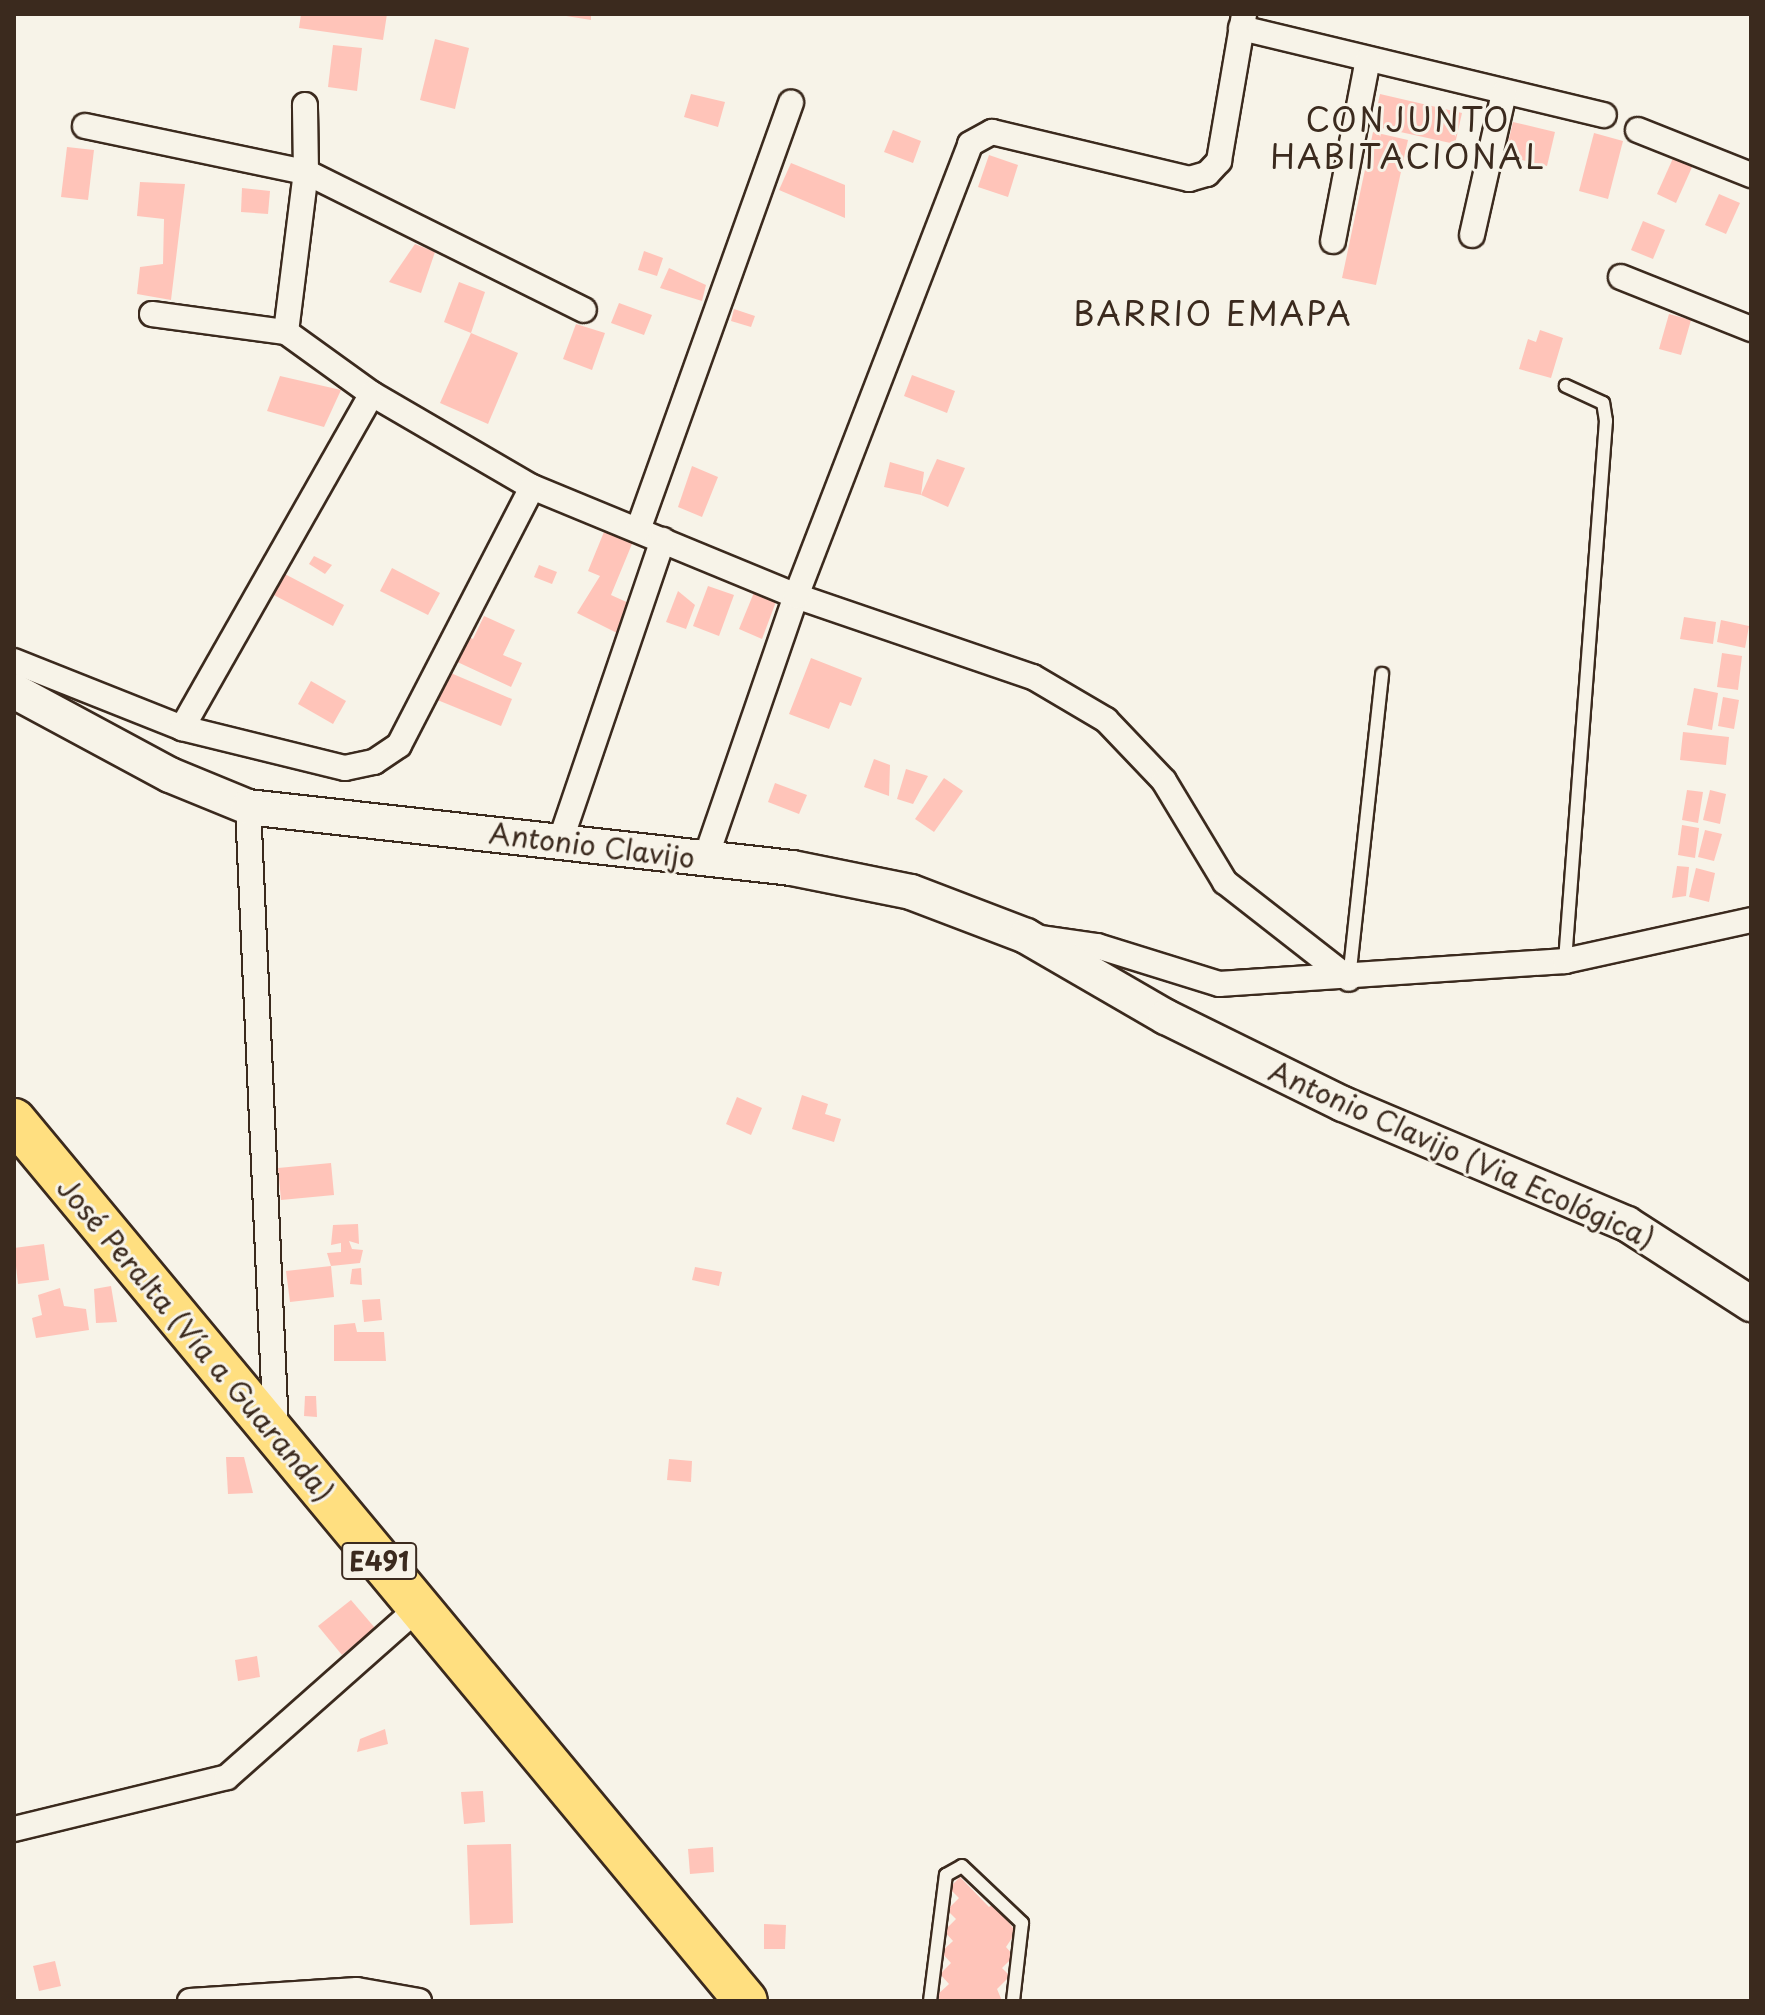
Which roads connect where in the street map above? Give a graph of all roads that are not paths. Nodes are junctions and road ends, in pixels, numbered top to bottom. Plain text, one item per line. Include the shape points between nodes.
1 (1243, 21) edge
2 (1368, 60) junction
3 (1504, 93) junction
4 (791, 103) dead end
5 (305, 105) dead end
6 (1604, 115) dead end
7 (85, 126) dead end
8 (1638, 130) dead end
9 (306, 172) junction
10 (1751, 175) edge
11 (1472, 235) dead end
12 (1333, 241) dead end
13 (1621, 277) dead end
14 (584, 310) dead end
15 (152, 314) dead end
16 (1751, 329) edge
17 (286, 332) junction
18 (1566, 386) dead end
19 (372, 394) junction
20 (532, 487) junction
21 (638, 530) junction
22 (663, 540) junction
23 (796, 596) junction
24 (14, 661) edge
25 (1382, 674) dead end
26 (14, 691) edge
27 (182, 728) junction
28 (248, 807) junction
29 (561, 839) junction
30 (705, 860) junction
31 (1751, 920) edge
32 (1026, 936) junction
33 (1565, 961) junction
34 (1349, 979) junction
35 (1166, 1017) joint
36 (14, 1120) edge
37 (1751, 1304) edge
38 (277, 1438) junction
39 (418, 1608) junction
40 (14, 1829) edge
41 (190, 2001) edge
42 (419, 2001) edge
43 (746, 2001) edge
44 (930, 2001) edge
45 (1013, 2001) edge

1 - 2 street
1 - 23 street via 1219,161 1207,174 1189,179 992,132 970,144
2 - 3 street
2 - 12 street
3 - 6 street
3 - 11 street
4 - 21 street
5 - 9 street
7 - 9 street
8 - 10 street
9 - 14 street
9 - 17 street
13 - 16 street
15 - 17 street
17 - 19 street
18 - 33 lane via 1603,403 1606,421
19 - 20 street
19 - 27 street
20 - 21 street
20 - 27 street via 399,745 374,762 345,768
21 - 22 street
22 - 23 street
22 - 29 street
23 - 30 street
23 - 34 street via 1033,677 1106,720 1164,781 1225,882 1253,910
24 - 27 street
25 - 34 lane
26 - 28 main road, Antonio Clavijo via 170,775
28 - 29 main road, Antonio Clavijo
28 - 38 street
29 - 30 main road, Antonio Clavijo
30 - 32 main road, Antonio Clavijo via 792,868 911,892
31 - 33 street
32 - 34 street via 1097,946 1204,982
32 - 35 main road, Antonio Clavijo
33 - 34 street
35 - 37 main road, Antonio Clavijo (Via Ecológica) via 1343,1104 1627,1224
36 - 38 highway, José Peralta (Vía a Guaranda) / E491
38 - 39 highway, José Peralta (Vía a Guaranda) / E491
39 - 40 street via 227,1777
39 - 43 highway, José Peralta (Vía a Guaranda) / E491
41 - 42 street via 357,1990
44 - 45 lane via 946,1875 962,1866 1022,1923

